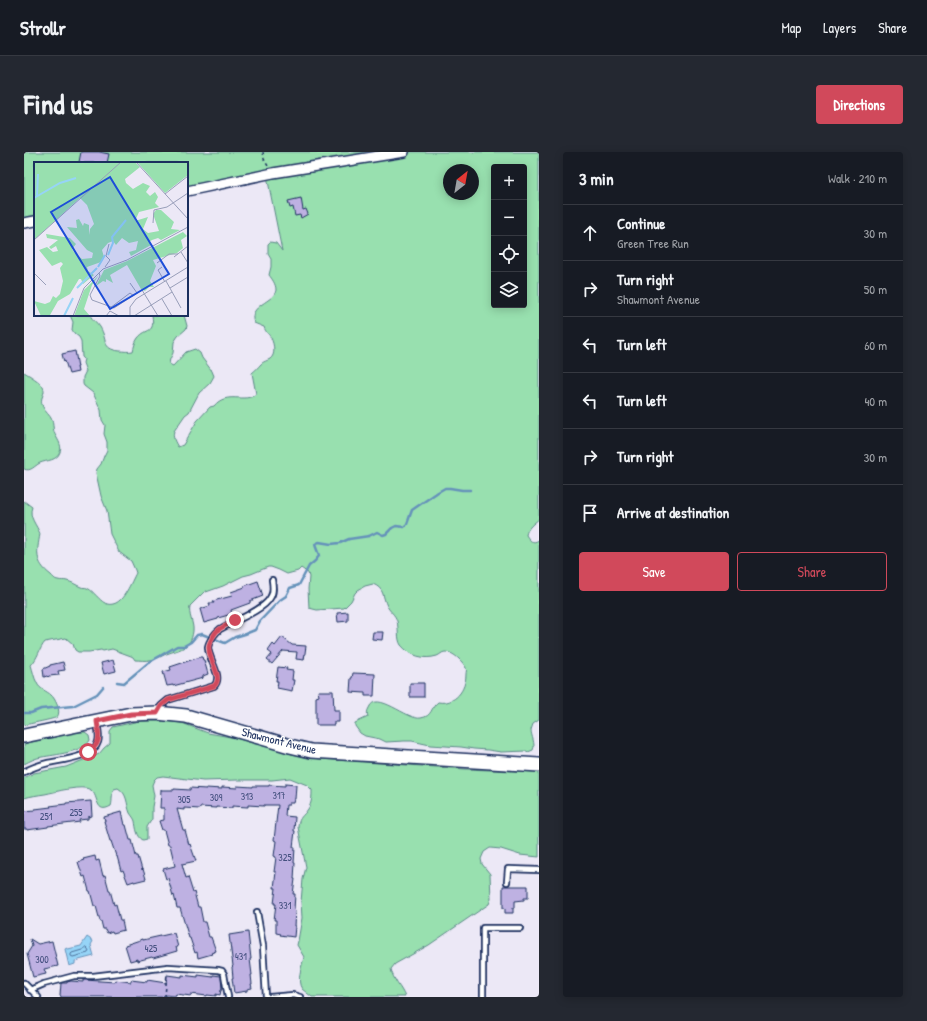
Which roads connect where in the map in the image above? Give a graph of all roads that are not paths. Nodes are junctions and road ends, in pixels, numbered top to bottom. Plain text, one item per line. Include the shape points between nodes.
1 (404, 152) edge
2 (188, 192) edge
3 (34, 221) edge
4 (24, 223) edge
5 (272, 580) dead end
6 (157, 713) junction
7 (97, 721) junction
8 (24, 736) edge
9 (539, 765) edge
10 (24, 772) edge
11 (539, 870) edge
12 (507, 882) dead end
13 (257, 912) dead end
14 (520, 928) dead end
15 (24, 983) edge
16 (30, 990) junction
17 (38, 997) edge
18 (228, 997) edge
19 (266, 997) edge
20 (270, 997) edge
21 (300, 997) edge
22 (483, 997) edge

1 - 2 street via 271,173
3 - 4 street
5 - 6 lane via 271,598 265,605 220,629 209,644 218,679 216,685 168,700
6 - 7 main road, Shawmont Avenue via 131,714
6 - 9 main road, Shawmont Avenue via 186,716 311,751
7 - 8 main road, Shawmont Avenue
7 - 10 lane via 98,742 93,749 80,756
11 - 12 lane via 508,869
13 - 19 lane via 263,946
14 - 22 lane via 483,928
15 - 16 lane
16 - 17 lane
16 - 18 lane via 74,976 168,967 222,971
20 - 21 lane

